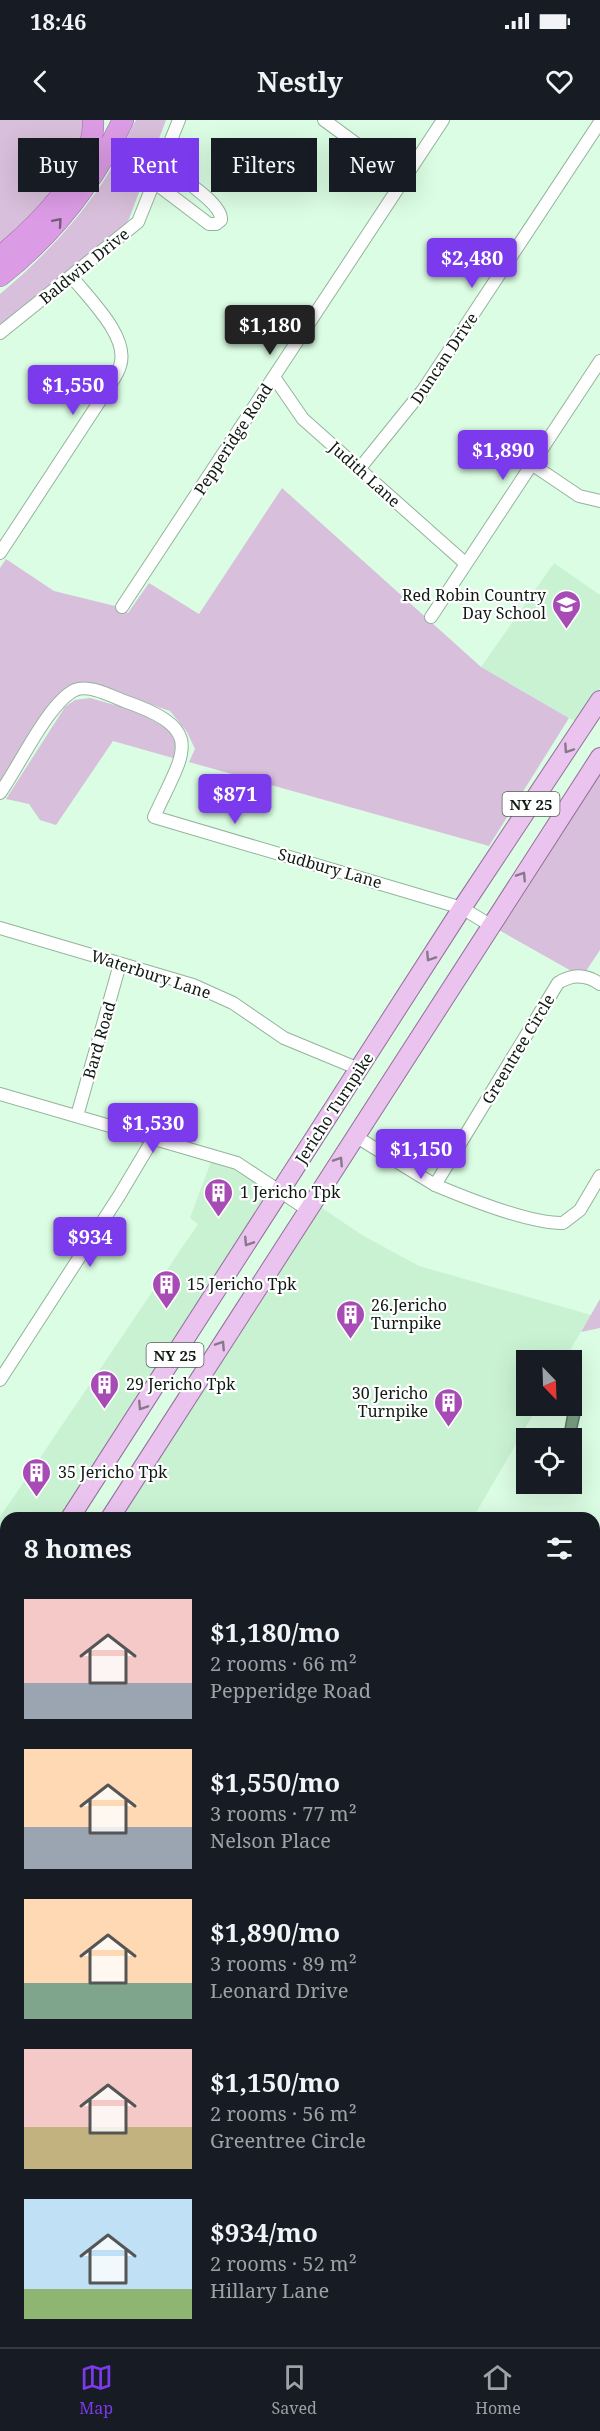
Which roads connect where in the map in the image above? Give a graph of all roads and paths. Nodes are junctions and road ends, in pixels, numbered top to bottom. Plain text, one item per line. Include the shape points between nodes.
1 (93, 120) edge
2 (123, 120) edge
3 (179, 120) edge
4 (324, 120) edge
5 (442, 120) edge
6 (600, 122) edge
7 (172, 138) edge
8 (348, 138) edge
9 (416, 160) edge
10 (151, 192) edge
11 (167, 192) edge
12 (199, 192) edge
13 (395, 192) edge
14 (0, 257) edge
15 (0, 276) edge
16 (72, 277) junction
17 (0, 333) edge
18 (600, 361) edge
19 (274, 377) junction
20 (533, 465) junction
21 (360, 468) junction
22 (600, 501) edge
23 (0, 553) edge
24 (465, 563) junction
25 (122, 608) dead end
26 (431, 616) dead end
27 (600, 700) edge
28 (600, 757) edge
29 (0, 793) edge
30 (462, 908) junction
31 (490, 926) junction
32 (0, 928) edge
33 (120, 964) junction
34 (600, 984) edge
35 (359, 1069) junction
36 (0, 1094) edge
37 (77, 1116) junction
38 (355, 1136) junction
39 (153, 1139) junction
40 (600, 1176) edge
41 (435, 1185) junction
42 (279, 1193) junction
43 (308, 1210) junction
44 (0, 1380) edge
45 (74, 1512) edge
46 (114, 1512) edge

1 - 14 highway via 87,153 66,187 35,225
15 -> 2 highway via 67,212
3 - 7 street, Baldwin Drive
4 - 8 street
5 - 9 street, Pepperidge Road
6 - 21 street, Duncan Drive via 423,390
10 - 16 street, Baldwin Drive via 138,222
11 - 12 street via 209,224 216,224 221,220 221,212
13 - 19 street, Pepperidge Road
16 - 17 street, Baldwin Drive
16 - 23 street via 118,336 121,365
18 - 20 street
19 - 21 street, Judith Lane via 303,419
19 - 25 street, Pepperidge Road
20 - 22 street via 579,496
20 - 24 street
21 - 24 street, Judith Lane
24 - 26 street
27 -> 30 main road, Jericho Turnpike / NY 25
31 -> 28 main road, Jericho Turnpike / NY 25
29 - 30 street, Sudbury Lane via 65,697 78,689 96,691 149,709 168,720 182,740 180,759 154,817
30 - 31 street, Sudbury Lane
30 -> 35 main road, Jericho Turnpike / NY 25
31 - 38 main road, Jericho Turnpike / NY 25
32 - 33 street, Waterbury Lane
33 - 35 street, Waterbury Lane via 219,996 284,1038
33 - 37 street, Bard Road
34 - 41 street, Greentree Circle via 578,975 558,983
35 - 42 main road, Jericho Turnpike / NY 25
36 - 37 street
37 - 39 street
38 - 41 street
43 -> 38 main road, Jericho Turnpike / NY 25
39 - 42 street via 237,1163
39 - 44 street
40 - 41 street via 580,1210 563,1223 537,1220
42 - 43 street
42 -> 45 main road, Jericho Turnpike / NY 25
46 -> 43 main road, Jericho Turnpike / NY 25

